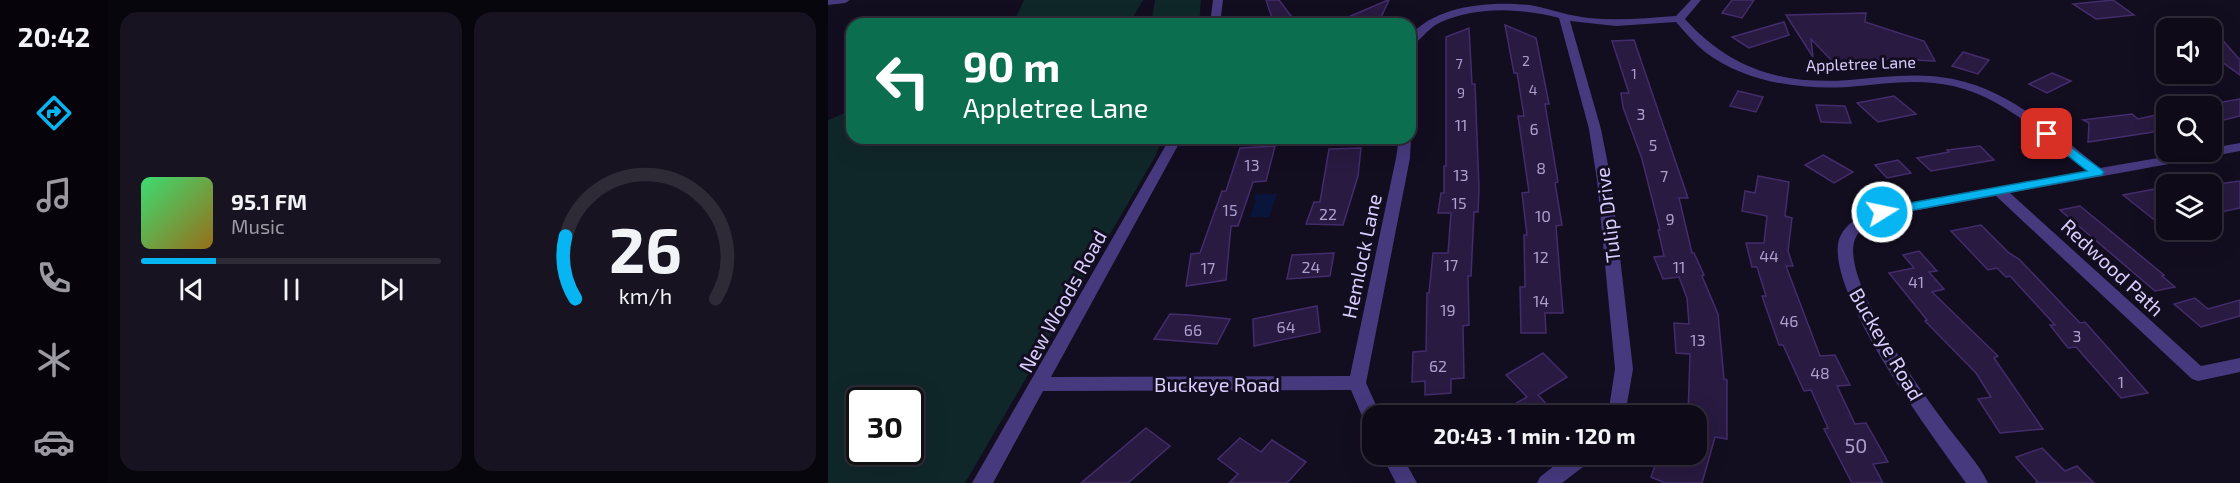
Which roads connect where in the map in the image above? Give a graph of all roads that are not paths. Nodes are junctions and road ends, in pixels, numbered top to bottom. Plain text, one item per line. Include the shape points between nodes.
1 (845, 0) edge
2 (1218, 0) edge
3 (1696, 0) edge
4 (828, 2) edge
5 (1216, 18) edge
6 (1564, 18) junction
7 (1679, 19) junction
8 (1416, 37) edge
9 (1173, 144) edge
10 (1404, 144) edge
11 (2240, 147) edge
12 (2098, 172) junction
13 (1999, 191) junction
14 (2240, 365) edge
15 (1357, 383) junction
16 (1039, 384) junction
17 (1367, 405) edge
18 (1618, 405) edge
19 (1396, 465) edge
20 (1571, 465) edge
21 (982, 483) edge
22 (1407, 483) edge
23 (1547, 483) edge
24 (1978, 483) edge

1 - 4 street
2 - 5 street
3 - 7 street
6 - 7 street via 1597,22
6 - 8 street via 1519,8 1471,10 1444,17
6 - 18 street, Tulip Drive via 1595,129 1604,180 1624,369
7 - 12 street, Appletree Lane via 1712,52 1764,75 1826,84 1917,77 1970,87 2010,106
9 - 16 street, New Woods Road
10 - 15 street, Hemlock Lane
11 - 12 street, Buckeye Road
12 - 13 street, Buckeye Road
13 - 14 street, Redwood Path via 2198,374
13 - 24 street, Buckeye Road via 1882,212 1851,231 1845,246 1849,278 1867,317 1910,388
15 - 16 street, Buckeye Road
15 - 17 street
16 - 21 street, New Woods Road
19 - 22 street
20 - 23 street

